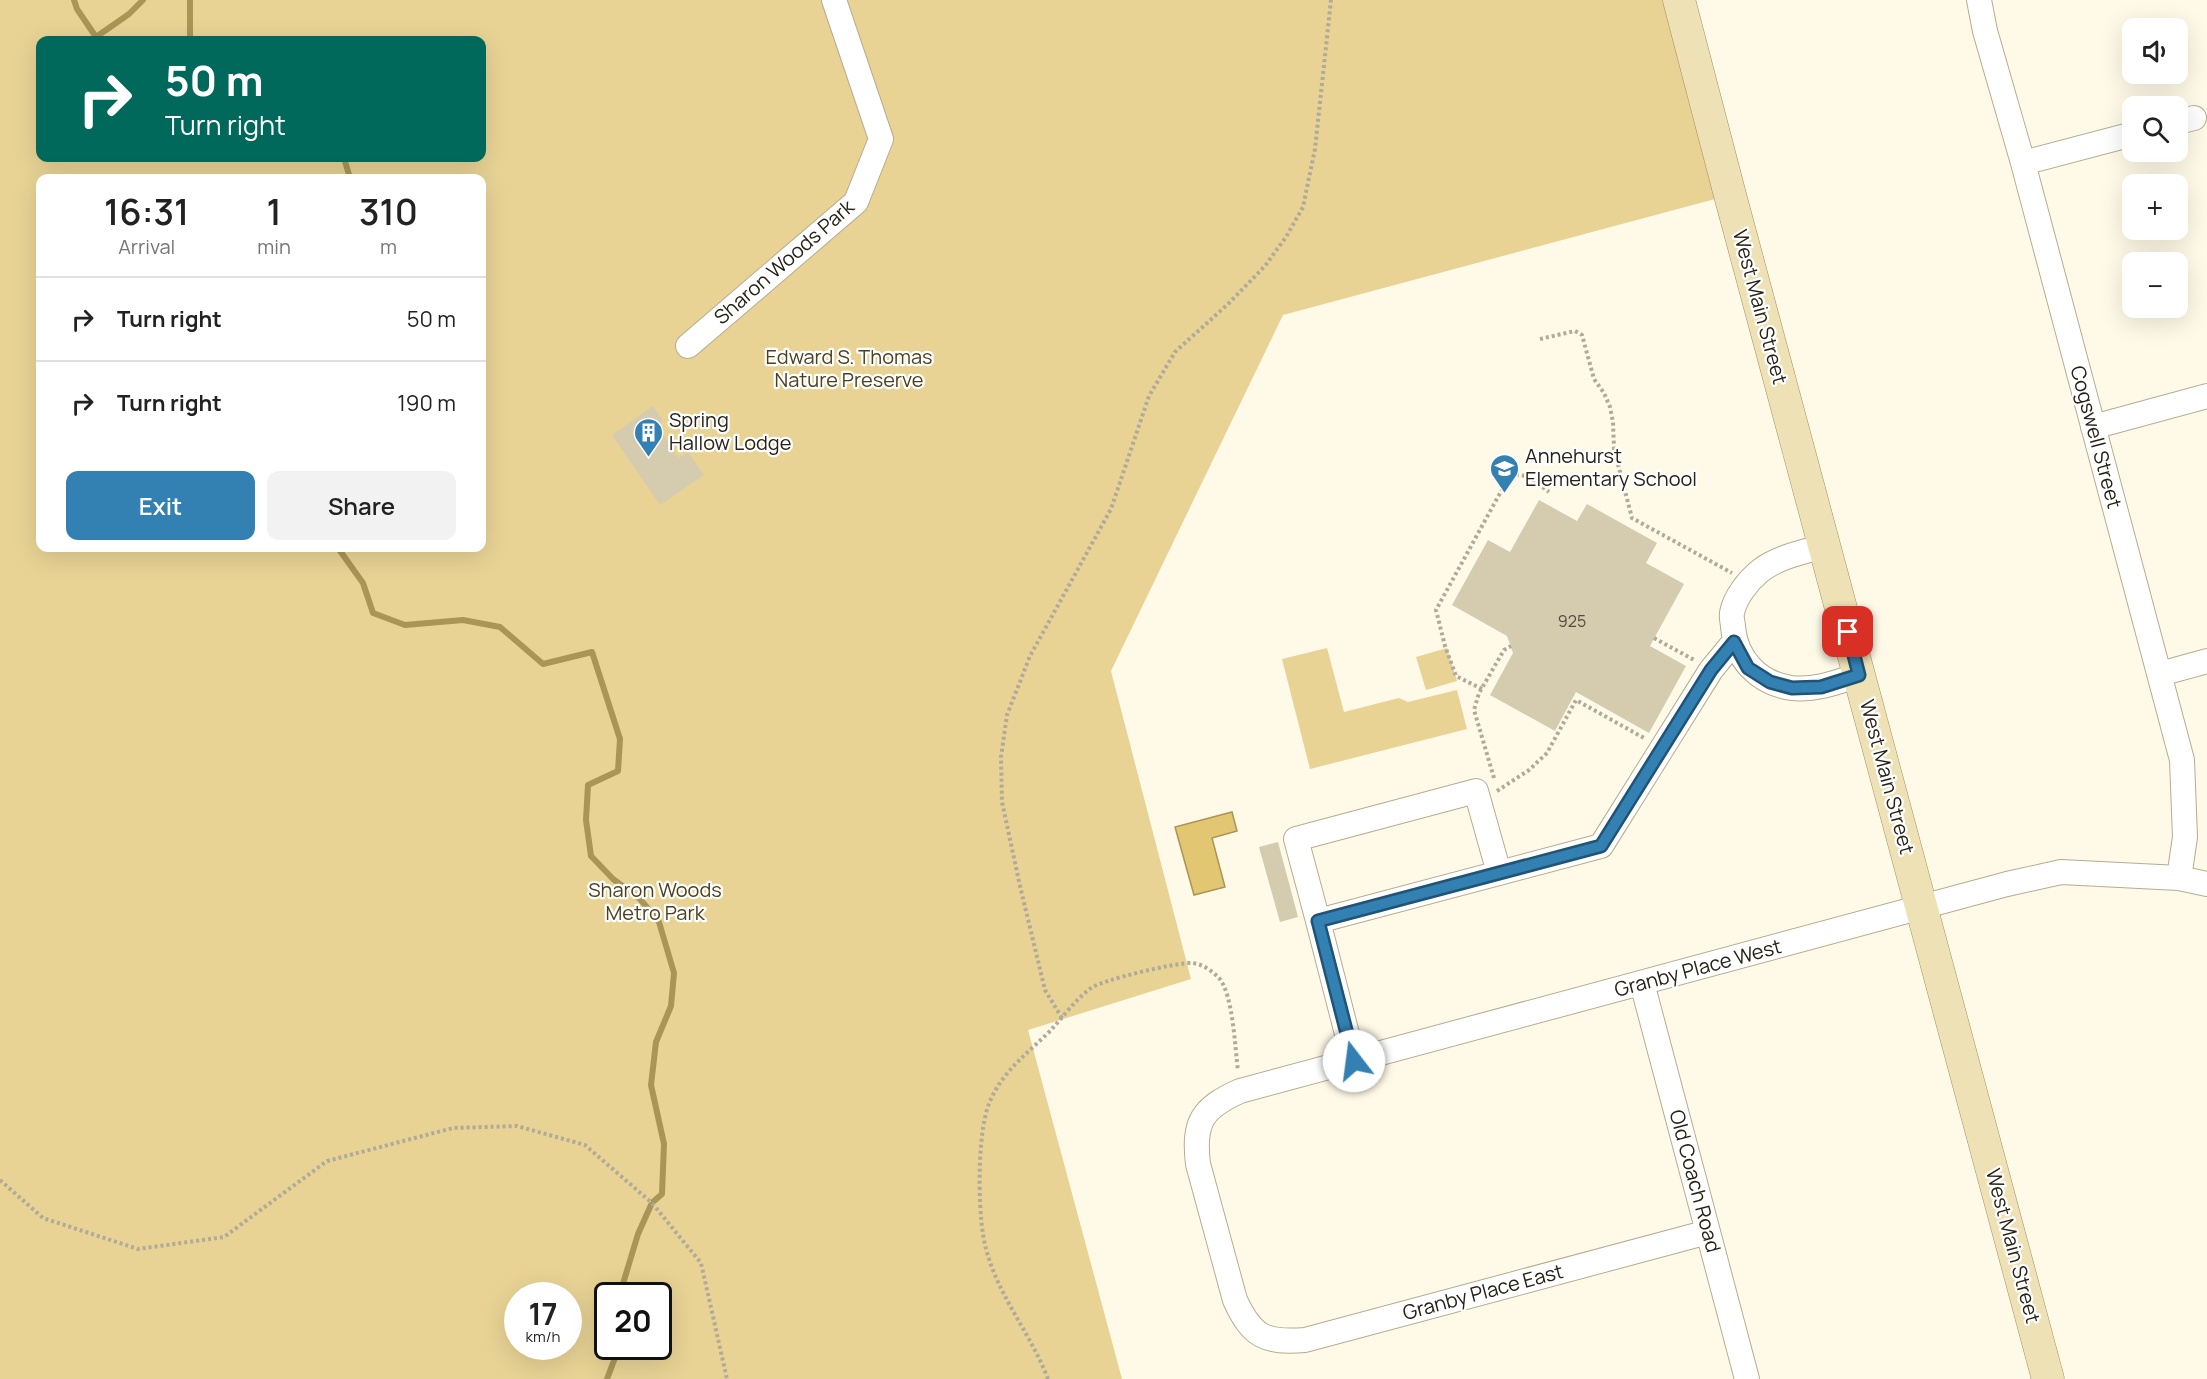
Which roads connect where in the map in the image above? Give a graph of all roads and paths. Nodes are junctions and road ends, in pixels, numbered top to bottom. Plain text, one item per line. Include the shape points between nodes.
1 (834, 0) edge
2 (1331, 0) edge
3 (1679, 0) edge
4 (1979, 0) edge
5 (2122, 137) edge
6 (2023, 163) junction
7 (1540, 339) dead end
8 (688, 346) dead end
9 (2207, 396) edge
10 (2093, 426) junction
11 (1549, 492) dead end
12 (1824, 546) junction
13 (1739, 567) dead end
14 (1732, 573) junction
15 (1726, 578) dead end
16 (1654, 638) dead end
17 (1734, 642) junction
18 (1511, 646) dead end
19 (1702, 657) dead end
20 (2207, 661) edge
21 (2160, 674) junction
22 (1859, 675) junction
23 (1482, 689) junction
24 (1651, 742) dead end
25 (1499, 873) junction
26 (2179, 878) junction
27 (2207, 884) edge
28 (1922, 907) junction
29 (1318, 921) junction
30 (1642, 983) junction
31 (1062, 1018) junction
32 (1354, 1061) junction
33 (1238, 1072) dead end
34 (0, 1180) edge
35 (1708, 1232) junction
36 (1258, 1334) joint
37 (727, 1379) edge
38 (1048, 1379) edge
39 (1747, 1379) edge
40 (2048, 1379) edge

1 - 8 street, Sharon Woods Park via 881,140 856,202
2 - 31 path via 1315,149 1303,207 1265,266 1175,352 1149,396 1112,509 1030,656 1006,716 1001,758 1002,802 1045,990
3 - 12 main road, West Main Street
4 - 6 street, Cogswell Street
5 - 6 street
6 - 10 street, Cogswell Street
7 - 14 path via 1575,331 1582,335 1594,379 1610,407 1614,449 1632,518
9 - 10 street
10 - 21 street, Cogswell Street
11 - 23 path via 1528,476 1510,475 1436,610 1456,676
12 - 17 street via 1786,557 1762,570 1743,588 1732,613
12 - 22 main road, West Main Street
13 - 14 path
14 - 15 path
16 - 19 path via 1699,662
17 - 22 street via 1748,668 1770,682 1792,688 1821,687
17 - 25 street via 1711,670 1601,846
18 - 23 path via 1504,650
20 - 21 street
21 - 26 street, Cogswell Street via 2182,760 2185,837
22 - 28 main road, West Main Street
23 - 24 path via 1474,710 1498,792 1547,753 1576,700
25 - 29 street
25 - 29 street via 1476,791 1296,840
26 - 27 street, Granby Place West
26 - 28 street, Granby Place West via 2061,872
28 - 30 street, Granby Place West
28 - 40 main road, West Main Street
29 - 32 street
30 - 32 street, Granby Place West
30 - 35 street, Old Coach Road
31 - 33 path via 1092,988 1109,981 1192,963 1207,967 1228,993
31 - 38 path via 1002,1079 986,1111 980,1166 983,1235 995,1278
32 - 36 street, Granby Place West via 1240,1091 1218,1101 1202,1119 1195,1141 1198,1164 1235,1300 1244,1319
34 - 37 path via 43,1218 138,1249 224,1237 327,1161 453,1128 517,1126 585,1145 652,1203 701,1263
35 - 36 street, Granby Place East via 1305,1340 1281,1342
35 - 39 street, Old Coach Road

